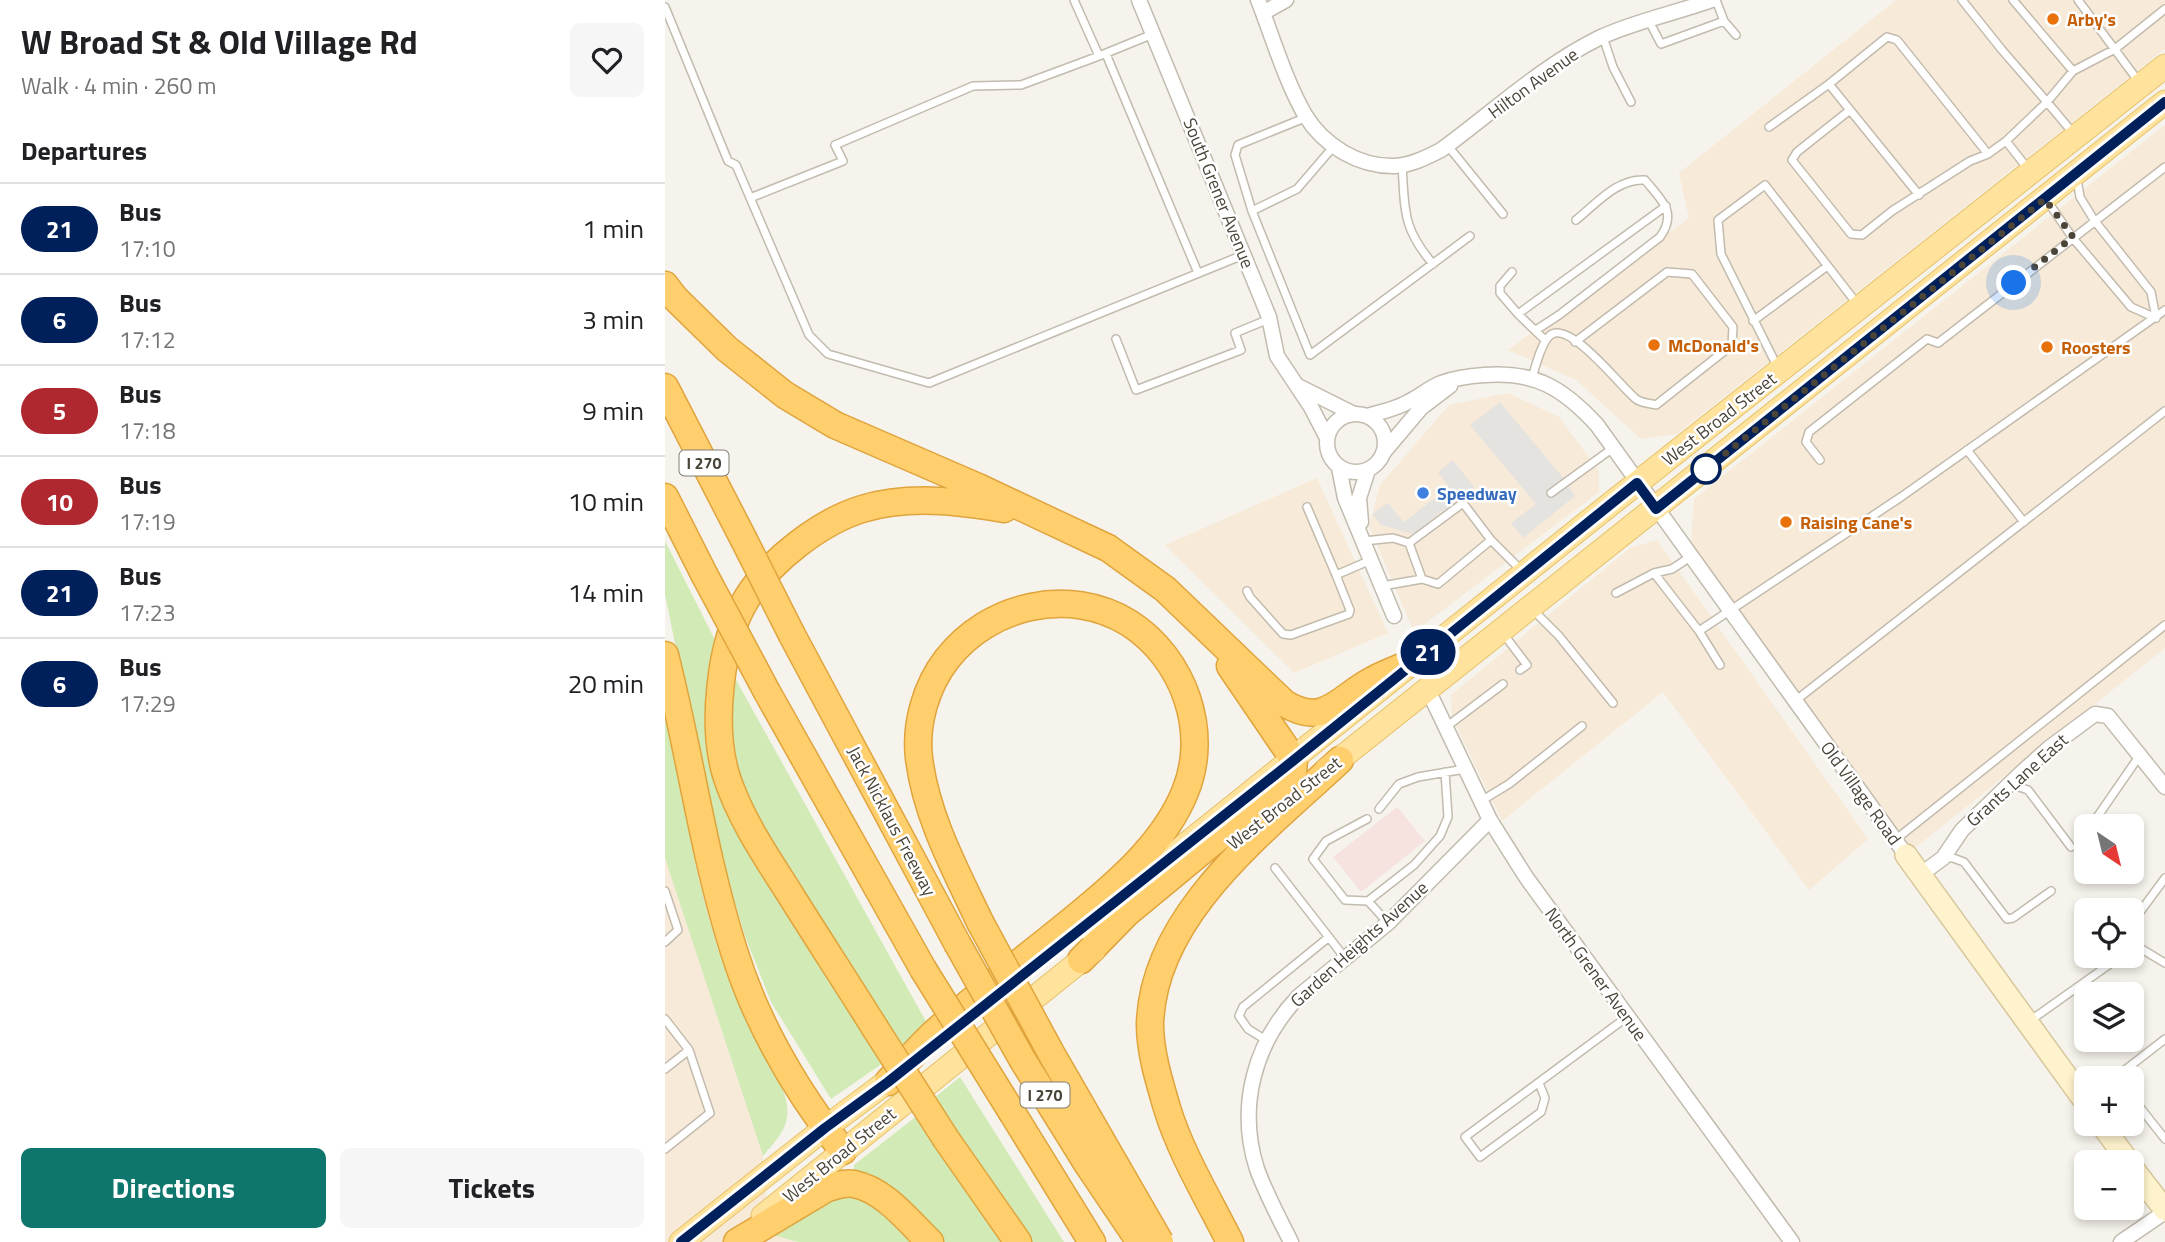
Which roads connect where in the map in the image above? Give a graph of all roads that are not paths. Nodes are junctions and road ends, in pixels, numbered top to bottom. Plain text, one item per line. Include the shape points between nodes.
1 (1075, 0) edge
2 (1139, 0) edge
3 (1286, 0) edge
4 (1714, 0) edge
5 (1962, 0) edge
6 (2013, 0) edge
7 (2078, 0) edge
8 (1260, 6) edge
9 (665, 7) edge
10 (2165, 9) edge
11 (1649, 21) junction
12 (1724, 21) junction
13 (1154, 34) junction
14 (1737, 35) dead end
15 (1603, 36) junction
16 (2115, 49) junction
17 (1103, 55) junction
18 (2165, 66) edge
19 (2073, 71) junction
20 (1829, 84) junction
21 (2141, 85) junction
22 (1631, 102) dead end
23 (2047, 102) junction
24 (2165, 102) edge
25 (1850, 110) junction
26 (1307, 117) junction
27 (1769, 127) dead end
28 (2075, 136) junction
29 (2006, 141) junction
30 (1334, 146) junction
31 (1448, 146) junction
32 (1989, 154) junction
33 (1402, 165) junction
34 (2165, 167) edge
35 (2031, 173) junction
36 (2076, 174) junction
37 (1919, 195) junction
38 (750, 198) junction
39 (2045, 199) junction
40 (1666, 206) junction
41 (1252, 211) junction
42 (1503, 214) dead end
43 (1576, 220) dead end
44 (2094, 220) junction
45 (1470, 236) dead end
46 (2073, 237) junction
47 (1244, 254) junction
48 (1433, 264) junction
49 (1826, 267) junction
50 (1512, 272) dead end
51 (1198, 274) junction
52 (665, 285) edge
53 (1860, 308) junction
54 (1905, 310) junction
55 (2165, 310) edge
56 (1518, 313) junction
57 (2155, 318) junction
58 (1270, 319) junction
59 (1753, 321) junction
60 (1536, 330) junction
61 (1116, 339) dead end
62 (1545, 340) junction
63 (1575, 342) junction
64 (1780, 371) junction
65 (1466, 376) junction
66 (1532, 379) junction
67 (1297, 385) junction
68 (665, 387) edge
69 (2165, 411) edge
70 (1360, 415) junction
71 (1327, 438) junction
72 (1613, 448) junction
73 (1967, 450) junction
74 (1383, 453) junction
75 (1820, 460) dead end
76 (1339, 468) junction
77 (1368, 470) junction
78 (1637, 483) junction
79 (1551, 493) dead end
80 (665, 497) edge
81 (1307, 507) dead end
82 (1656, 509) junction
83 (1040, 516) junction
84 (2024, 522) junction
85 (1491, 540) junction
86 (1364, 541) junction
87 (1409, 543) junction
88 (1690, 557) junction
89 (1372, 559) junction
90 (1654, 573) junction
91 (1524, 574) junction
92 (1336, 575) junction
93 (1422, 579) junction
94 (1382, 586) junction
95 (1247, 591) dead end
96 (1616, 593) dead end
97 (1531, 608) junction
98 (1728, 610) junction
99 (1394, 615) dead end
100 (1199, 622) junction
101 (2165, 625) edge
102 (1699, 631) junction
103 (1501, 632) junction
104 (665, 655) edge
105 (1417, 661) junction
106 (1720, 665) dead end
107 (1520, 670) dead end
108 (1503, 684) dead end
109 (1428, 690) junction
110 (1794, 701) junction
111 (1613, 703) dead end
112 (1582, 726) dead end
113 (1446, 727) junction
114 (2140, 755) junction
115 (1294, 760) junction
116 (1340, 760) junction
117 (1466, 769) junction
118 (1445, 772) junction
119 (2009, 784) junction
120 (2165, 787) edge
121 (1481, 801) junction
122 (1379, 808) dead end
123 (2099, 814) edge
124 (1367, 819) dead end
125 (1490, 820) junction
126 (1900, 847) junction
127 (2071, 847) dead end
128 (1943, 858) junction
129 (1275, 868) dead end
130 (1920, 875) junction
131 (2165, 878) edge
132 (665, 891) edge
133 (2051, 891) dead end
134 (1368, 901) junction
135 (2144, 907) edge
136 (1388, 923) junction
137 (1329, 937) junction
138 (665, 942) edge
139 (2144, 950) edge
140 (1345, 958) junction
141 (1081, 960) junction
142 (2165, 963) edge
143 (2104, 968) edge
144 (1627, 1017) junction
145 (665, 1019) edge
146 (2027, 1023) junction
147 (2165, 1039) edge
148 (1266, 1040) junction
149 (689, 1050) junction
150 (2130, 1066) edge
151 (665, 1069) edge
152 (888, 1082) junction
153 (1539, 1083) junction
154 (2074, 1087) edge
155 (2144, 1112) edge
156 (825, 1128) junction
157 (2165, 1139) edge
158 (665, 1149) edge
159 (843, 1151) junction
160 (2144, 1183) edge
161 (2165, 1211) edge
162 (681, 1242) edge
163 (731, 1242) edge
164 (737, 1242) edge
165 (930, 1242) edge
166 (1018, 1242) edge
167 (1092, 1242) edge
168 (1140, 1242) edge
169 (1160, 1242) edge
170 (1230, 1242) edge
171 (1291, 1242) edge
172 (1792, 1242) edge
173 (2121, 1242) edge

1 - 17 lane
2 - 13 street, South Grener Avenue
3 - 8 street
4 - 11 street, Hilton Avenue
4 - 12 lane
5 - 23 lane
6 - 19 lane
7 - 16 lane
8 - 26 street
9 - 38 lane via 728,161 736,165
10 - 16 lane
11 - 12 lane via 1661,44
11 - 15 street, Hilton Avenue
12 - 14 lane
13 - 17 lane
13 - 47 street, South Grener Avenue
15 - 22 lane
15 - 31 street, Hilton Avenue via 1554,64
16 - 19 lane
16 - 21 lane
17 - 38 lane via 1021,85 973,86 835,145 843,161
17 - 51 lane
18 - 21 main road, West Broad Street
19 - 23 lane
20 - 25 lane
20 - 27 lane
20 - 32 lane via 1887,37 1897,40
21 - 28 main road, West Broad Street
21 - 39 main road via 2136,99 2116,121 2051,177
23 - 28 lane
23 - 29 lane
24 - 36 main road, West Broad Street
25 - 37 lane
25 - 37 lane via 1792,160 1851,234 1862,235
26 - 30 street
26 - 41 lane via 1238,145 1235,155
28 - 35 main road, West Broad Street
29 - 32 lane
29 - 35 lane
30 - 33 street, Hilton Avenue via 1359,160
30 - 41 lane via 1297,189
31 - 33 street, Hilton Avenue
31 - 42 lane
32 - 37 lane
33 - 48 lane via 1409,229
34 - 44 lane
35 - 53 main road, West Broad Street
35 - 54 main road via 2010,206 1906,296
36 - 39 main road, West Broad Street
36 - 44 lane via 2080,197
38 - 51 lane via 809,335 828,354 929,383
39 - 46 lane
39 - 54 main road, West Broad Street
40 - 43 lane via 1645,180 1632,180
40 - 56 lane
40 - 60 lane via 1669,217 1660,237
41 - 48 lane via 1310,355
44 - 46 lane
44 - 57 lane via 2151,292
45 - 48 lane
46 - 57 lane via 2131,307
46 - 75 lane via 1938,343 1927,339 1809,432 1806,442
47 - 51 lane
47 - 58 street, South Grener Avenue
49 - 53 lane
49 - 59 lane
49 - 59 lane via 1765,185 1718,220 1721,254
50 - 56 lane via 1500,293
52 - 83 highway via 727,349 785,395 835,425
53 - 64 main road, West Broad Street
54 - 82 main road, West Broad Street
55 - 57 lane
56 - 60 lane
57 - 73 lane
58 - 61 lane via 1235,333 1241,349 1136,390
58 - 67 street, South Grener Avenue via 1277,356
59 - 64 lane
60 - 62 lane
62 - 63 lane via 1561,333
62 - 66 lane
63 - 63 lane via 1638,401 1656,405 1732,345 1733,327 1692,274 1667,272
64 - 78 main road, West Broad Street
65 - 66 street
65 - 70 street via 1408,402
65 - 74 street via 1420,408
66 - 72 street via 1563,393 1580,407
67 - 70 street, South Grener Avenue
67 - 71 street, South Grener Avenue
68 - 168 highway, Jack Nicklaus Freeway / I 270, bridge via 957,943 1022,1059
69 - 84 lane
70 - 71 street via 1339,419
70 - 74 street via 1381,428
71 - 76 street via 1327,452
72 - 78 street
72 - 79 lane
73 - 84 lane
73 - 98 lane
74 - 77 street
76 - 77 street via 1358,473
76 - 86 street via 1345,498
77 - 86 street via 1359,498
78 - 82 street, Old Village Road
78 - 91 main road, West Broad Street
80 - 167 highway, I 270, bridge via 767,692 923,969
81 - 92 lane
82 - 88 street, Old Village Road
82 - 97 main road, West Broad Street
83 - 100 highway via 1108,548 1165,589
83 - 166 highway, bridge via 974,504 906,501 862,509 826,526 793,548 746,599 729,642 718,712 727,778 758,844 946,1139
84 - 110 lane
85 - 87 lane via 1463,503
85 - 91 lane
85 - 93 lane via 1438,584
86 - 87 lane via 1393,538
86 - 89 street
87 - 93 lane
88 - 90 lane via 1672,569
88 - 98 street, Old Village Road
89 - 92 lane
89 - 94 street
90 - 96 lane
90 - 102 lane
91 - 105 main road, West Broad Street
92 - 95 lane via 1350,612 1291,635 1283,634
93 - 94 lane
94 - 99 street
97 - 103 main road, West Broad Street
97 - 111 lane
98 - 102 lane
98 - 110 street, Old Village Road
100 - 105 highway via 1284,703 1306,713 1322,713 1372,680
100 - 115 highway
101 - 126 lane
102 - 106 lane
103 - 107 lane via 1527,664
103 - 109 main road, West Broad Street
104 - 156 highway via 706,848 734,952 769,1032
105 - 115 main road, West Broad Street
108 - 113 lane
109 - 113 street, North Grener Avenue
109 - 116 main road, West Broad Street
110 - 126 street, Old Village Road
112 - 121 lane
113 - 117 street, North Grener Avenue
114 - 119 street, Grants Lane East via 2108,716 2095,714
114 - 120 street
114 - 123 lane
115 - 141 highway via 1293,772 1279,786 1127,913
115 - 152 main road, West Broad Street
116 - 141 main road, West Broad Street
116 - 170 highway via 1243,852 1189,913 1172,940 1157,983 1150,1026 1167,1110
117 - 118 lane
117 - 121 street, North Grener Avenue
118 - 122 lane via 1399,784
118 - 134 lane via 1448,817 1440,836 1414,865
119 - 127 lane via 2028,790
119 - 128 street, Grants Lane East via 1962,830
121 - 125 street, North Grener Avenue
124 - 134 lane via 1326,841 1313,859 1345,900
125 - 136 street, Garden Heights Avenue
125 - 144 street, North Grener Avenue via 1525,877
126 - 130 street, Old Village Road
128 - 130 street, Grants Lane East
128 - 133 lane via 1964,862 2007,919
129 - 137 lane
130 - 146 street, Old Village Road
131 - 135 lane
132 - 138 lane via 678,930
134 - 136 lane
136 - 140 street, Garden Heights Avenue
137 - 140 lane
137 - 148 lane via 1243,1007 1242,1023
139 - 142 lane
140 - 148 street, Garden Heights Avenue via 1299,996
141 - 159 main road, West Broad Street
143 - 146 lane
144 - 153 lane
144 - 172 street, North Grener Avenue
145 - 149 lane
146 - 154 street, Old Village Road
147 - 150 lane
148 - 171 street, Garden Heights Avenue via 1251,1084 1249,1127 1258,1171
149 - 151 lane
149 - 158 lane via 710,1113
152 - 156 main road, West Broad Street
152 - 169 highway, bridge via 933,1034 1126,875 1165,828 1185,793 1195,751 1188,700 1165,657 1130,624 1109,613 1085,606 1039,605 1017,609 977,629 956,647 927,694 919,756 938,831 979,922 1051,1053
153 - 153 lane via 1465,1137 1480,1157 1541,1112 1545,1098
155 - 157 lane
156 - 159 highway
156 - 162 main road, West Broad Street
159 - 163 main road, West Broad Street
160 - 161 street
161 - 173 street
164 - 165 highway via 827,1188 842,1184 854,1184 888,1202

